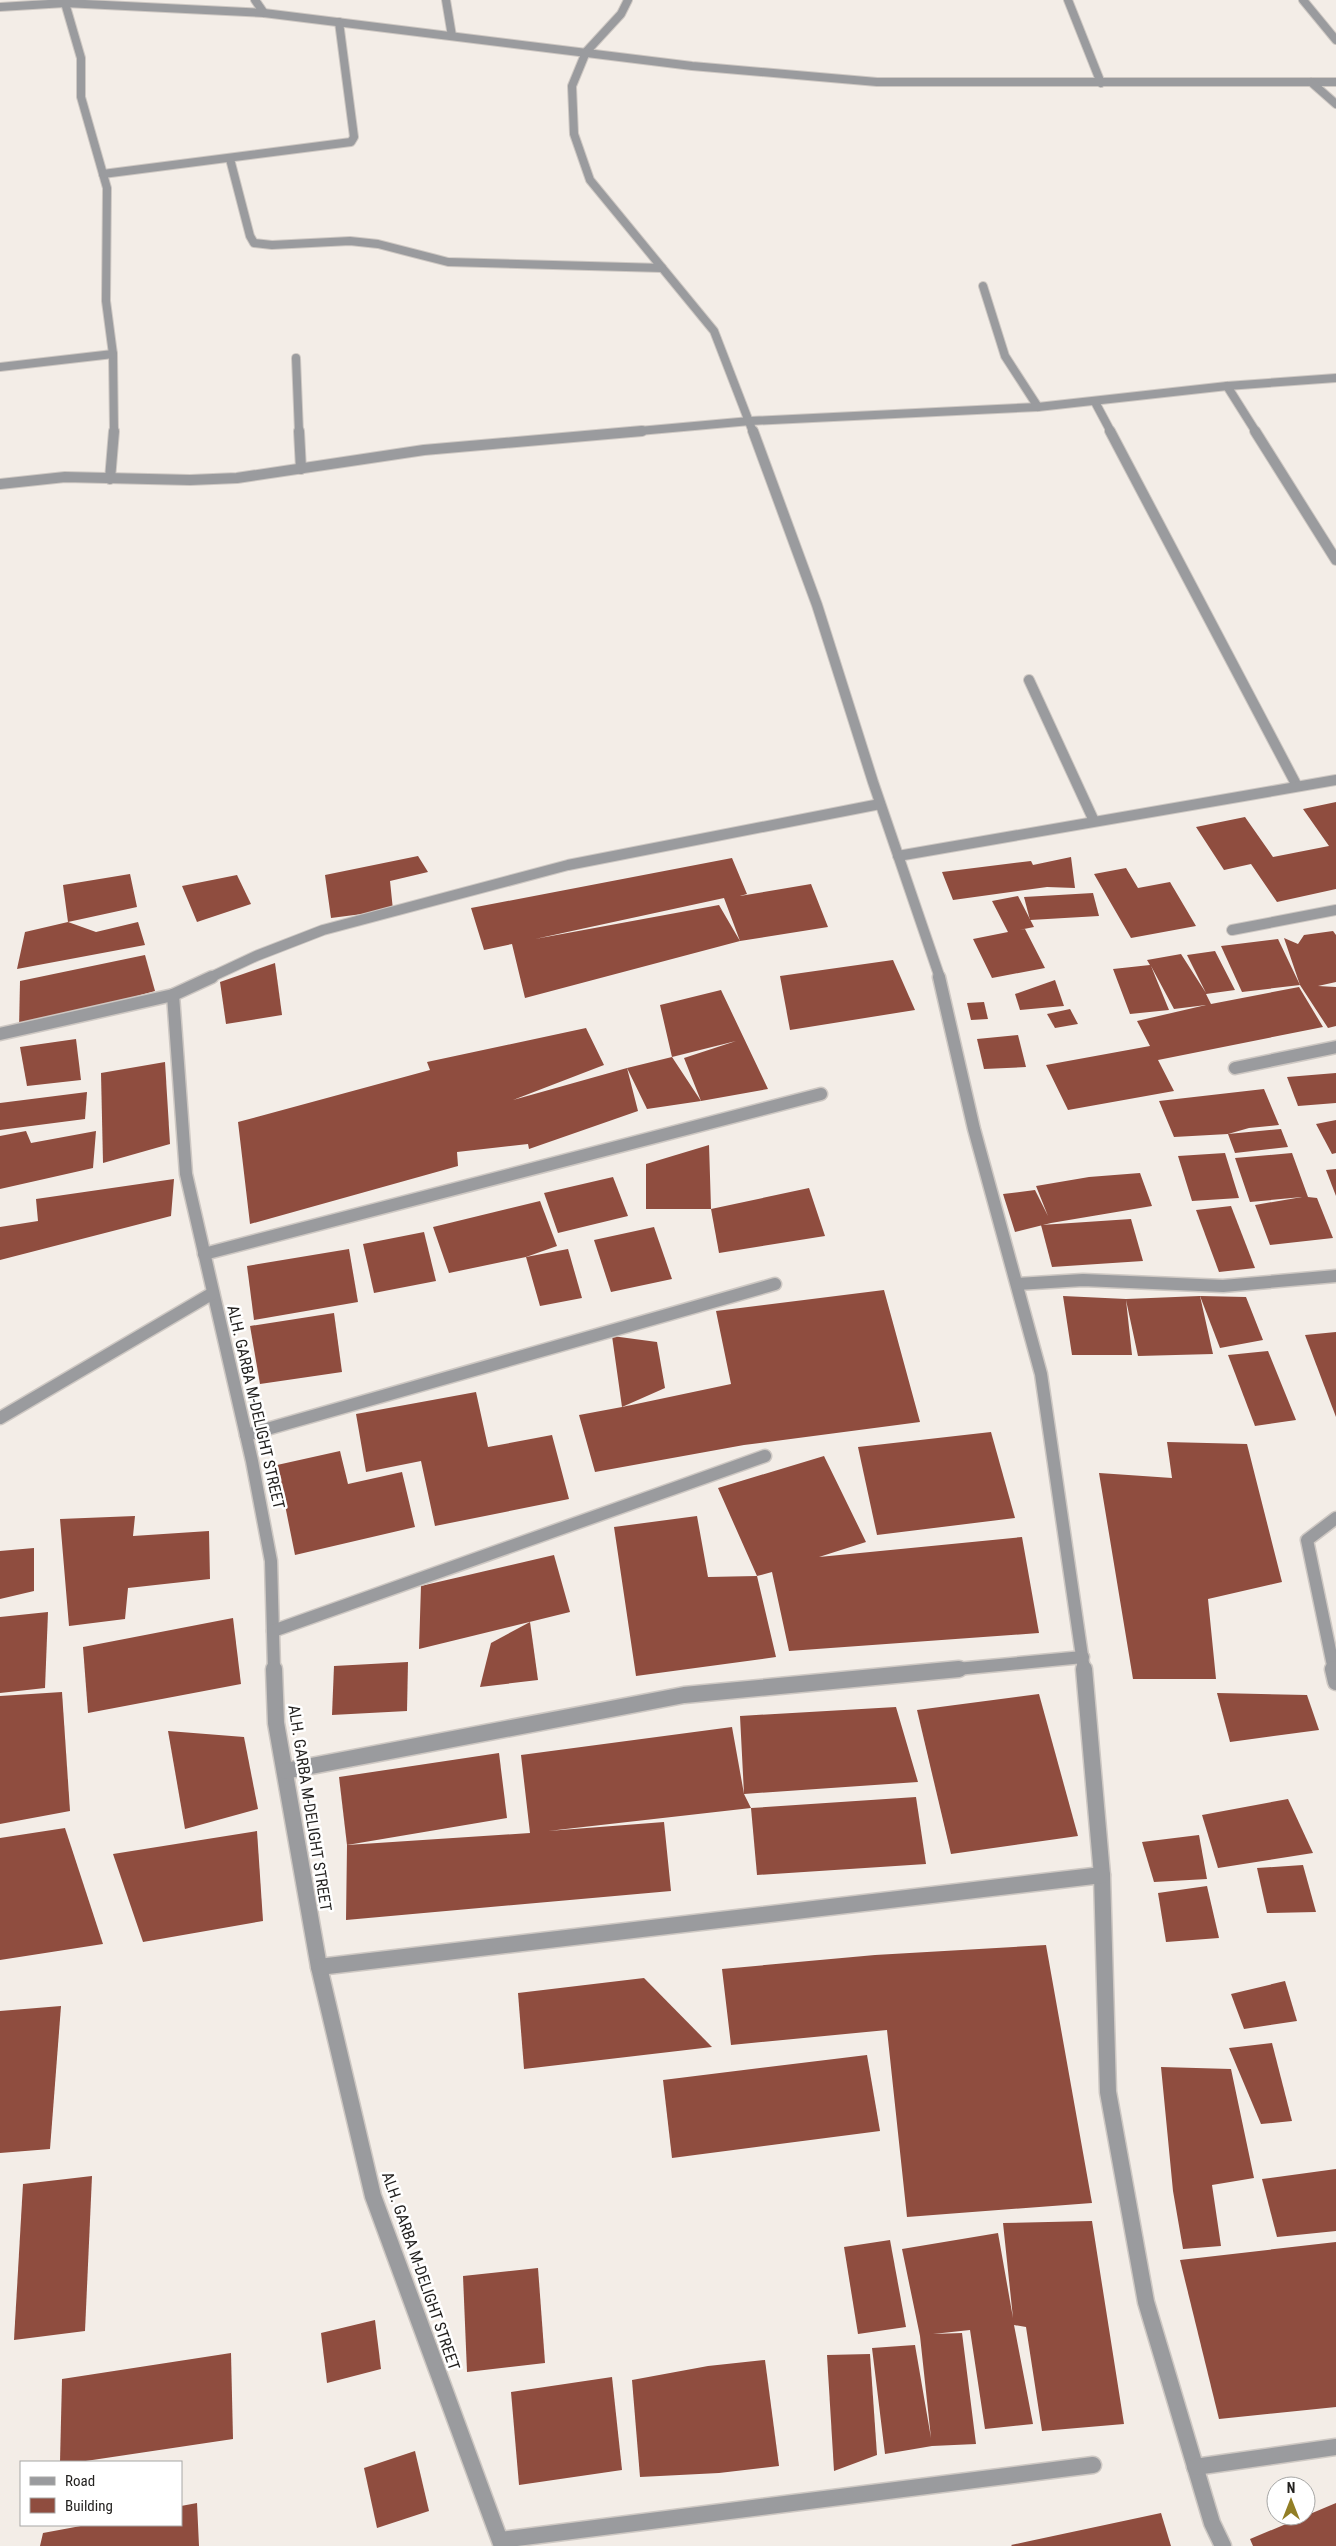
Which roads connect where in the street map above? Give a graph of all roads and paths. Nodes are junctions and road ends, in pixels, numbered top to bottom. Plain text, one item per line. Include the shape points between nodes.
1 (255, 0) edge
2 (446, 0) edge
3 (628, 0) edge
4 (1068, 0) edge
5 (1303, 0) edge
6 (65, 3) junction
7 (0, 7) edge
8 (264, 12) junction
9 (339, 22) junction
10 (452, 36) junction
11 (1336, 40) edge
12 (586, 52) junction
13 (1311, 82) junction
14 (1336, 82) edge
15 (1101, 83) junction
16 (1336, 104) edge
17 (230, 159) junction
18 (103, 174) junction
19 (662, 268) junction
20 (983, 286) dead end
21 (113, 354) junction
22 (296, 358) dead end
23 (0, 367) edge
24 (1336, 378) edge
25 (1227, 386) junction
26 (1095, 402) junction
27 (1038, 407) junction
28 (750, 421) junction
29 (301, 469) junction
30 (110, 479) junction
31 (0, 484) edge
32 (1336, 560) edge
33 (1029, 680) dead end
34 (1336, 780) edge
35 (1297, 786) junction
36 (880, 804) junction
37 (1094, 821) junction
38 (898, 856) junction
39 (1336, 910) edge
40 (1232, 930) dead end
41 (174, 995) junction
42 (0, 1034) edge
43 (1336, 1047) edge
44 (1235, 1068) dead end
45 (822, 1094) dead end
46 (204, 1254) junction
47 (1336, 1276) edge
48 (775, 1284) dead end
49 (1017, 1284) junction
50 (213, 1293) junction
51 (0, 1418) edge
52 (246, 1435) junction
53 (765, 1456) dead end
54 (1336, 1518) edge
55 (273, 1631) junction
56 (1083, 1657) junction
57 (1336, 1682) edge
58 (285, 1771) junction
59 (1102, 1875) junction
60 (318, 1967) junction
61 (1336, 2447) edge
62 (1093, 2465) dead end
63 (1195, 2467) junction
64 (501, 2543) edge
65 (1223, 2546) edge

1 - 8 street
2 - 10 street
3 - 12 street via 621,14
4 - 15 street
5 - 11 street
6 - 7 street
6 - 8 street
6 - 18 street via 81,58 81,97
8 - 9 street
9 - 10 street
9 - 17 street via 354,137 351,142
10 - 12 street
12 - 15 street via 692,66 877,82
12 - 19 street via 572,86 574,134 590,180
13 - 14 street
13 - 15 street
13 - 16 street
17 - 18 street
17 - 19 street via 254,243 272,245 350,240 448,262
18 - 21 street via 108,207 106,301
19 - 28 street via 714,331
20 - 27 street via 1005,356
21 - 23 street
21 - 30 street via 115,418
22 - 29 street
24 - 25 street
25 - 26 street
25 - 32 street
26 - 27 street
26 - 35 street
27 - 28 street
28 - 29 street via 424,450
28 - 36 street via 817,604
29 - 30 street via 237,478
30 - 31 street via 65,477
33 - 37 street
34 - 35 street
35 - 37 street
36 - 38 street
36 - 41 street via 620,854 323,930 256,956
37 - 38 street
38 - 49 street via 942,985 974,1129
39 - 40 street
41 - 42 street
41 - 46 street, ALH. GARBA M-DELIGHT STREET via 186,1174
43 - 44 street
45 - 46 street
46 - 50 street, ALH. GARBA M-DELIGHT STREET
47 - 49 street via 1223,1286 1083,1280
48 - 52 street
49 - 56 street via 1041,1374
50 - 51 street
50 - 52 street, ALH. GARBA M-DELIGHT STREET
52 - 55 street, ALH. GARBA M-DELIGHT STREET via 271,1560
53 - 55 street
54 - 57 street via 1307,1540
55 - 58 street, ALH. GARBA M-DELIGHT STREET via 276,1723
56 - 58 street via 684,1695
56 - 59 street
58 - 60 street, ALH. GARBA M-DELIGHT STREET
59 - 60 street
59 - 63 street via 1108,2092 1146,2302
60 - 64 street, ALH. GARBA M-DELIGHT STREET via 373,2196
61 - 63 street
62 - 64 street
63 - 65 street via 1212,2523

